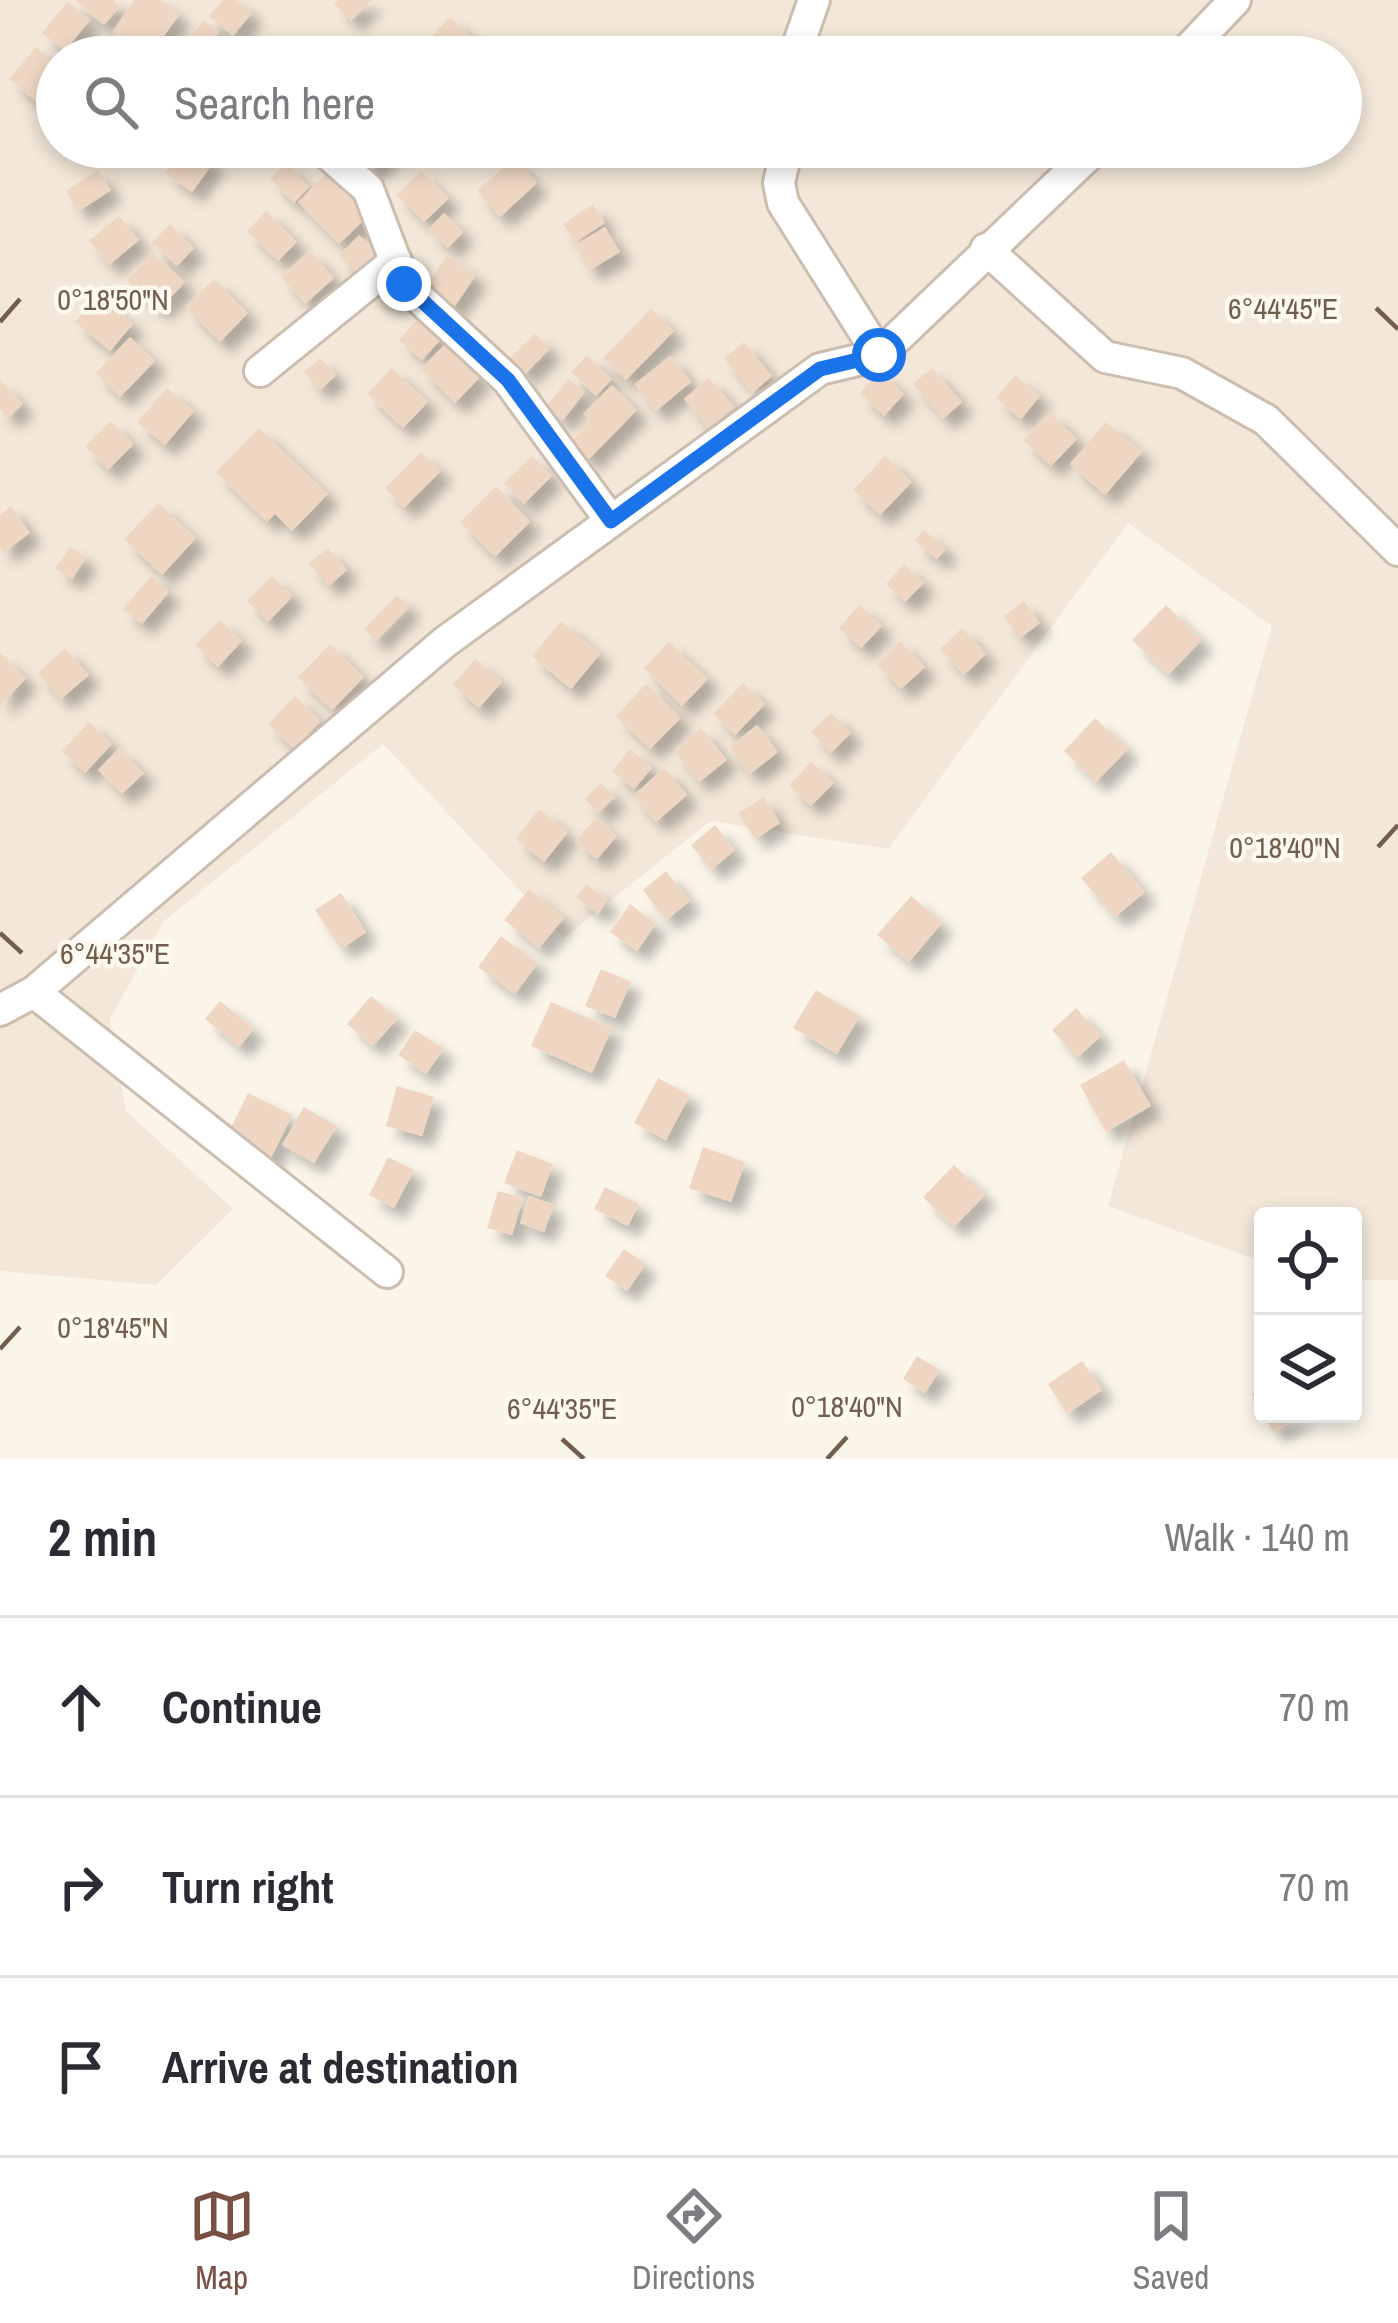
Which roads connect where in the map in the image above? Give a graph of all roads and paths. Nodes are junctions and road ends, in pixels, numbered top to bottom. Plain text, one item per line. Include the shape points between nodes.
1 (814, 0) edge
2 (1234, 0) edge
3 (801, 36) edge
4 (1201, 36) edge
5 (344, 168) edge
6 (782, 168) edge
7 (1074, 168) edge
8 (986, 249) junction
9 (396, 260) junction
10 (879, 355) junction
11 (260, 371) dead end
12 (611, 521) junction
13 (1398, 550) edge
14 (34, 992) junction
15 (0, 1010) edge
16 (387, 1272) dead end

1 - 3 street
2 - 4 street
5 - 9 street via 368,189
6 - 10 street via 783,203
7 - 8 street
8 - 10 street
8 - 13 street via 1105,357 1182,373 1266,420
9 - 11 street
9 - 12 street via 404,284 508,380
10 - 12 street via 820,369
12 - 14 street via 445,642
14 - 15 street
14 - 16 street

